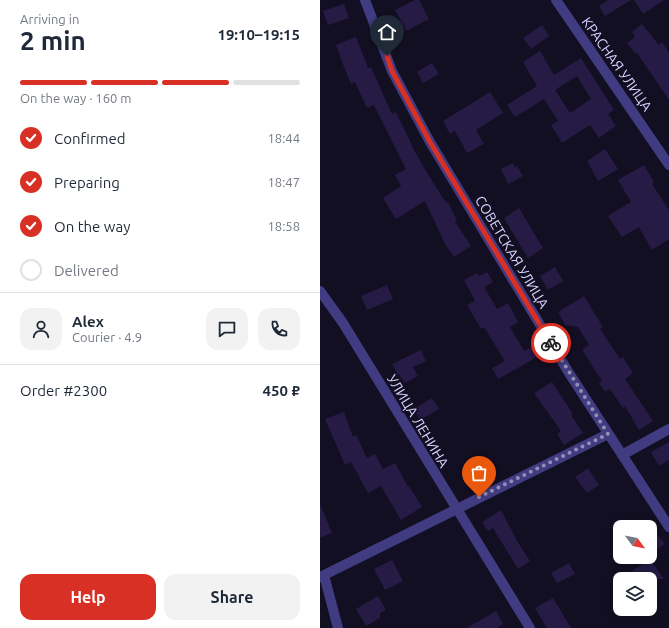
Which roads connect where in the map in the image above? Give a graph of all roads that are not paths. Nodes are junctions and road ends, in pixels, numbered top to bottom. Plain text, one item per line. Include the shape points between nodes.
1 (365, 0) edge
2 (556, 0) edge
3 (669, 165) edge
4 (320, 291) edge
5 (669, 429) edge
6 (608, 434) junction
7 (622, 455) junction
8 (455, 509) junction
9 (669, 527) edge
10 (322, 576) edge
11 (338, 628) edge
12 (530, 628) edge

1 - 6 street, СОВЕТСКАЯ УЛИЦА via 392,71 430,142
2 - 3 street, КРАСНАЯ УЛИЦА
4 - 8 street, УЛИЦА ЛЕНИНА via 343,323
5 - 7 street
6 - 7 street, СОВЕТСКАЯ УЛИЦА
6 - 8 street
7 - 9 street, СОВЕТСКАЯ УЛИЦА
8 - 10 street
8 - 12 street, УЛИЦА ЛЕНИНА
10 - 11 street

